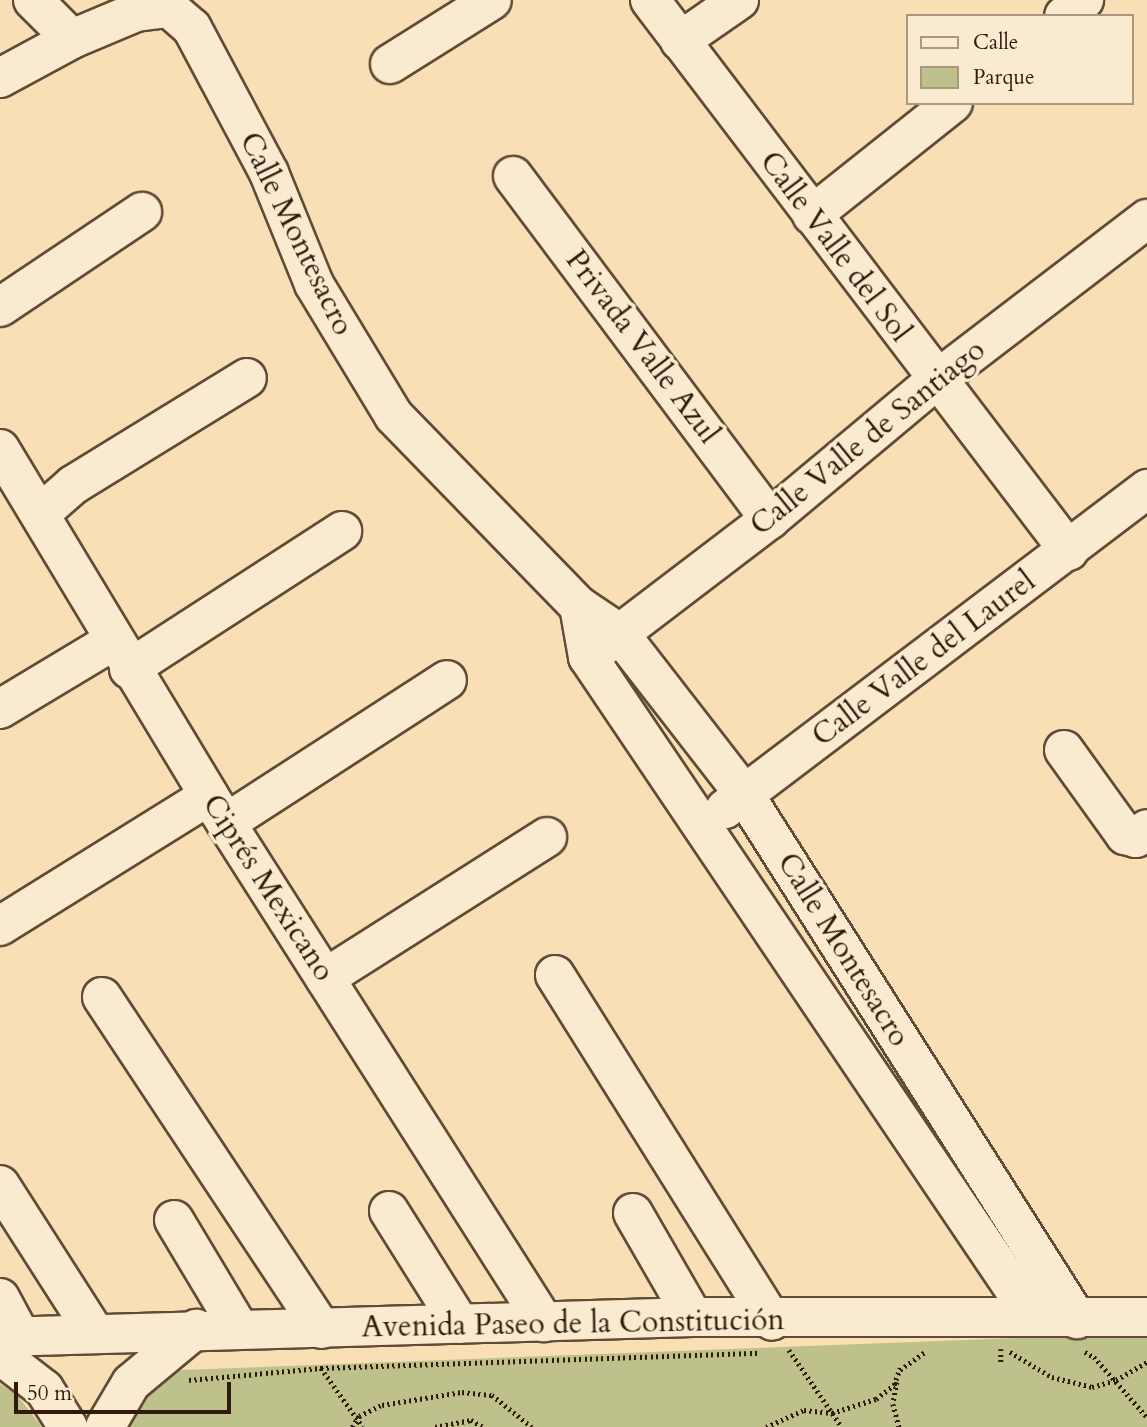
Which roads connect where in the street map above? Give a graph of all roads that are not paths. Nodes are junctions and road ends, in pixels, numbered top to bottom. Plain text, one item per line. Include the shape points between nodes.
1 (33, 0) edge
2 (492, 0) edge
3 (650, 0) edge
4 (739, 0) edge
5 (1084, 0) edge
6 (1066, 14) edge
7 (72, 38) junction
8 (680, 41) junction
9 (390, 64) dead end
10 (0, 78) edge
11 (950, 105) edge
12 (513, 176) dead end
13 (142, 212) dead end
14 (812, 215) junction
15 (1147, 219) edge
16 (0, 307) edge
17 (247, 378) dead end
18 (935, 381) junction
19 (0, 450) edge
20 (1147, 489) edge
21 (21, 499) edge
22 (771, 519) junction
23 (342, 531) dead end
24 (1069, 551) junction
25 (579, 606) junction
26 (619, 633) junction
27 (121, 655) junction
28 (588, 657) junction
29 (447, 680) dead end
30 (0, 709) edge
31 (1064, 750) dead end
32 (744, 794) junction
33 (217, 810) junction
34 (700, 828) junction
35 (1147, 829) edge
36 (548, 837) dead end
37 (0, 926) edge
38 (555, 975) dead end
39 (325, 978) junction
40 (102, 997) dead end
41 (0, 1185) edge
42 (389, 1212) dead end
43 (633, 1213) dead end
44 (174, 1220) dead end
45 (0, 1298) edge
46 (693, 1317) junction
47 (1147, 1317) edge
48 (544, 1322) junction
49 (460, 1324) junction
50 (238, 1327) junction
51 (196, 1329) junction
52 (309, 1329) junction
53 (1023, 1331) junction
54 (94, 1332) junction
55 (1080, 1335) junction
56 (7, 1343) edge
57 (775, 1345) junction
58 (68, 1427) edge
59 (105, 1427) edge

1 - 7 street
2 - 9 street
3 - 8 street, Calle Valle del Sol
4 - 8 street
5 - 6 street
7 - 10 street
7 - 25 street, Calle Montesacro via 136,12 169,8 192,28 269,173 314,284 394,416
8 - 14 street, Calle Valle del Sol
11 - 14 street
12 - 22 street, Privada Valle Azul
13 - 16 street
14 - 18 street, Calle Valle del Sol
15 - 18 street, Calle Valle de Santiago
17 - 21 street via 73,485
18 - 22 street, Calle Valle de Santiago
18 - 24 street, Calle Valle del Sol
19 - 21 street, Ciprés Mexicano
20 - 24 street, Calle Valle del Laurel
21 - 27 street, Ciprés Mexicano
22 - 26 street, Calle Valle de Santiago
23 - 27 street
24 - 32 street, Calle Valle del Laurel
25 - 26 street, Calle Montesacro
25 - 28 street, Calle Montesacro
26 - 28 street, Calle Valle de Santiago
26 - 32 street, Calle Montesacro
27 - 30 street
27 - 33 street, Ciprés Mexicano
28 - 34 street, Calle Montesacro
29 - 33 street
31 - 35 street via 1125,835 1136,838
32 - 34 street, Calle Valle del Laurel
32 - 55 street, Calle Montesacro
33 - 37 street
33 - 39 street, Ciprés Mexicano
34 - 53 street, Calle Montesacro
36 - 39 street
38 - 57 street
39 - 48 street, Ciprés Mexicano
40 - 52 street
41 - 54 street
42 - 49 street
43 - 46 street
44 - 50 street
45 - 56 street
46 - 48 street, Avenida Paseo de la Constitución
46 - 57 street, Avenida Paseo de la Constitución
47 - 55 street, Avenida Paseo de la Constitución
48 - 49 street, Avenida Paseo de la Constitución
49 - 52 street, Avenida Paseo de la Constitución
50 - 51 street, Avenida Paseo de la Constitución
50 - 52 street, Avenida Paseo de la Constitución
51 - 54 street, Avenida Paseo de la Constitución
51 - 59 street via 131,1383
53 - 55 street, Avenida Paseo de la Constitución
53 - 57 street, Avenida Paseo de la Constitución
54 - 56 street, Avenida Paseo de la Constitución
56 - 58 street

